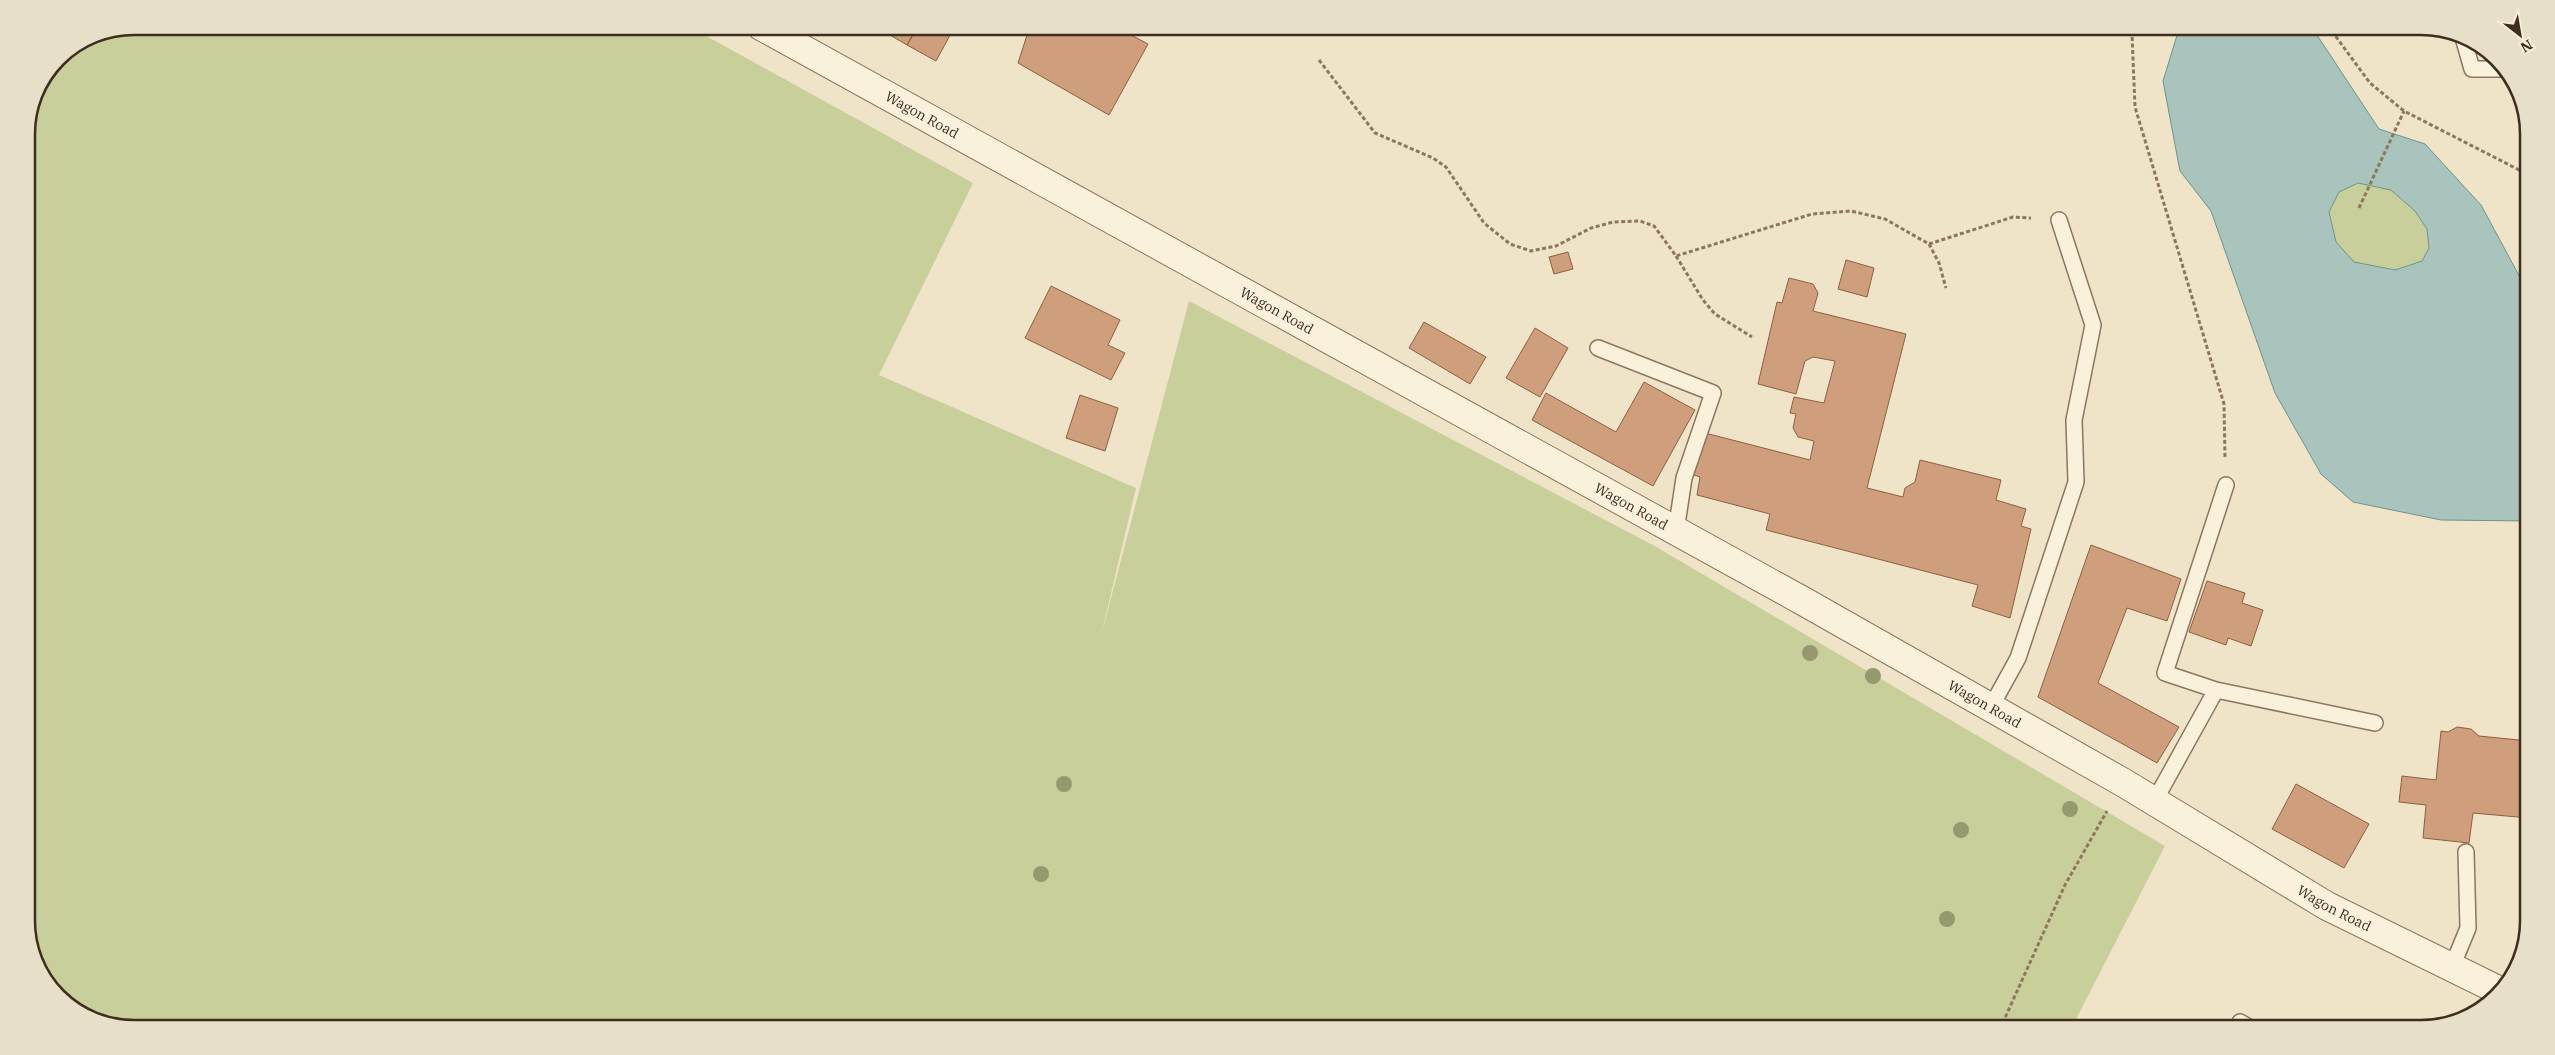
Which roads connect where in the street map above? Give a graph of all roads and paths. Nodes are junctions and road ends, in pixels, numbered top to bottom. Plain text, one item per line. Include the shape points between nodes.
1 (777, 35) edge
2 (2132, 35) edge
3 (2335, 35) edge
4 (2465, 45) edge
5 (1319, 60) dead end
6 (2496, 69) edge
7 (2404, 111) junction
8 (2520, 171) edge
9 (2359, 208) dead end
10 (2059, 220) joint
11 (1929, 244) junction
12 (1676, 256) junction
13 (1946, 288) dead end
14 (1752, 337) dead end
15 (1598, 348) dead end
16 (2226, 485) joint
17 (1676, 530) junction
18 (2216, 690) junction
19 (1991, 707) junction
20 (2375, 723) dead end
21 (2124, 783) junction
22 (2154, 802) junction
23 (2466, 852) dead end
24 (2452, 967) junction
25 (2494, 988) edge
26 (2004, 1020) edge

1 - 17 street, Wagon Road
2 - 16 path via 2135,107 2224,404
3 - 7 path via 2370,83
4 - 6 lane via 2472,69
5 - 12 path via 1375,133 1433,158 1446,167 1484,223 1510,244 1532,251 1556,246 1591,228 1613,222 1640,221 1654,226
7 - 8 path
7 - 9 path
10 - 11 path via 2013,217
10 - 19 lane via 2093,325 2074,420 2076,482 2018,658
11 - 12 path via 1885,219 1851,211 1812,214
11 - 13 path
12 - 14 path via 1715,314
15 - 17 lane via 1713,393 1684,478
16 - 18 lane via 2164,673
17 - 19 street, Wagon Road
18 - 20 lane
18 - 22 lane
19 - 21 street, Wagon Road
21 - 22 street, Wagon Road
21 - 26 path via 2066,885
22 - 24 street, Wagon Road via 2327,906
23 - 24 lane via 2468,928
24 - 25 street, Wagon Road

